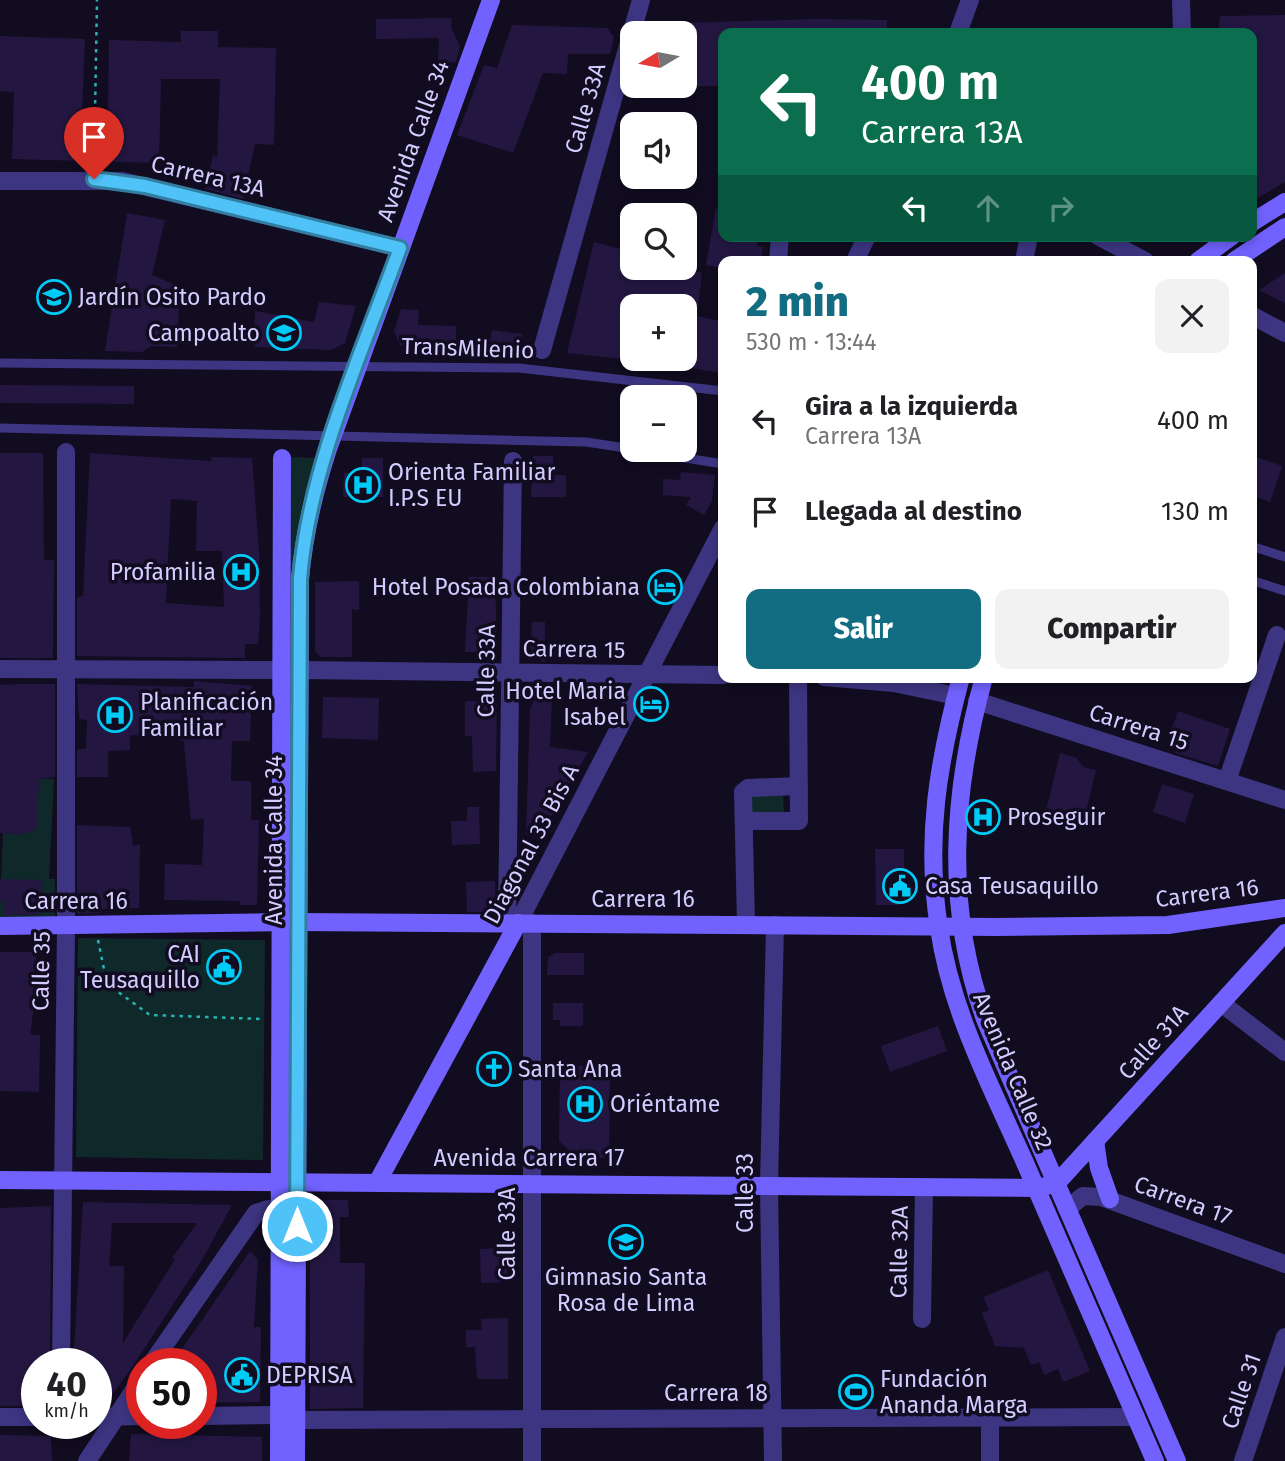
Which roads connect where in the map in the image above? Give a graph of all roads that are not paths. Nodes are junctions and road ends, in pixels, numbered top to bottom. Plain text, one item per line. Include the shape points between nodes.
1 (491, 0) edge
2 (641, 0) edge
3 (970, 0) edge
4 (1181, 0) edge
5 (960, 28) edge
6 (1182, 28) edge
7 (0, 181) edge
8 (1285, 202) edge
9 (1257, 219) edge
10 (1285, 227) edge
11 (1109, 242) edge
12 (1220, 242) edge
13 (400, 248) junction
14 (1136, 256) edge
15 (1204, 256) edge
16 (1242, 256) edge
17 (1257, 318) edge
18 (1285, 332) edge
19 (542, 351) dead end
20 (0, 363) edge
21 (358, 364) junction
22 (718, 390) edge
23 (0, 428) edge
24 (333, 435) junction
25 (620, 447) edge
26 (66, 452) dead end
27 (282, 458) dead end
28 (697, 460) edge
29 (513, 461) dead end
30 (718, 463) edge
31 (718, 538) edge
32 (1257, 548) edge
33 (1285, 557) edge
34 (1257, 582) edge
35 (1285, 591) edge
36 (1277, 635) dead end
37 (0, 669) edge
38 (65, 670) junction
39 (281, 670) junction
40 (300, 670) junction
41 (510, 673) junction
42 (647, 674) junction
43 (718, 675) edge
44 (797, 683) edge
45 (894, 683) edge
46 (959, 683) edge
47 (982, 683) edge
48 (956, 696) junction
49 (977, 701) junction
50 (1227, 781) junction
51 (799, 786) junction
52 (1285, 800) edge
53 (744, 821) junction
54 (1285, 908) edge
55 (289, 922) junction
56 (519, 923) junction
57 (746, 924) junction
58 (775, 925) junction
59 (0, 926) edge
60 (66, 926) junction
61 (938, 926) junction
62 (961, 926) junction
63 (1285, 933) edge
64 (1221, 1003) junction
65 (1285, 1052) edge
66 (1095, 1141) junction
67 (0, 1180) edge
68 (63, 1181) junction
69 (246, 1181) junction
70 (378, 1181) junction
71 (288, 1182) junction
72 (532, 1182) junction
73 (1056, 1184) junction
74 (769, 1185) junction
75 (924, 1187) junction
76 (1036, 1188) junction
77 (1110, 1199) junction
78 (1067, 1209) junction
79 (281, 1215) junction
80 (252, 1218) junction
81 (1285, 1264) edge
82 (922, 1319) dead end
83 (1285, 1337) edge
84 (61, 1348) edge
85 (162, 1348) edge
86 (126, 1401) edge
87 (112, 1416) edge
88 (116, 1416) junction
89 (126, 1416) edge
90 (217, 1416) edge
91 (0, 1417) edge
92 (21, 1417) edge
93 (1136, 1417) junction
94 (288, 1418) junction
95 (532, 1418) junction
96 (772, 1418) junction
97 (990, 1418) junction
98 (87, 1461) edge
99 (279, 1461) edge
100 (296, 1461) edge
101 (532, 1461) edge
102 (773, 1461) edge
103 (990, 1461) edge
104 (1155, 1461) edge
105 (1177, 1461) edge
106 (1243, 1461) edge

1 - 13 main road, Avenida Calle 34
2 - 19 street, Calle 33A
3 - 5 street
4 - 6 street
7 - 13 street, Carrera 13A via 122,181
8 - 9 main road
10 - 16 main road
11 - 14 street
12 - 15 main road
13 - 21 main road, Avenida Calle 34
17 - 18 street
20 - 21 lane, TransMilenio
21 - 22 lane, TransMilenio via 519,368
21 - 24 main road, Avenida Calle 34
23 - 24 lane
24 - 25 lane via 586,442
24 - 40 main road, Avenida Calle 34 via 303,546
26 - 38 street, Calle 35
27 - 39 main road, Avenida Calle 34
28 - 30 lane
29 - 41 street, Calle 33A
31 - 42 street, Diagonal 33 Bis A
32 - 33 lane
34 - 35 lane
36 - 50 street
37 - 38 street
38 - 39 street
38 - 60 street, Calle 35
39 - 55 main road, Avenida Calle 34
40 - 41 street, Carrera 15
40 - 55 main road, Avenida Calle 34
41 - 42 street, Carrera 15
41 - 56 street, Calle 33A
42 - 43 street, Carrera 15
42 - 56 street, Diagonal 33 Bis A
44 - 51 street
45 - 48 street
46 - 48 main road, Avenida Calle 32
47 - 49 main road, Avenida Calle 32
48 - 61 main road, Avenida Calle 32 via 938,768 934,825
49 - 50 street, Carrera 15
49 - 62 main road, Avenida Calle 32 via 957,809
50 - 52 street, Carrera 15
51 - 53 street via 745,790
51 - 53 street via 799,821
53 - 57 street
54 - 62 main road, Carrera 16 via 1168,925
55 - 56 main road, Carrera 16
55 - 60 main road, Carrera 16
55 - 71 main road, Avenida Calle 34
55 - 71 main road, Avenida Calle 34 via 281,1019
56 - 57 main road, Carrera 16
56 - 70 main road, Diagonal 33 Bis A
56 - 72 street, Calle 33A
57 - 58 main road, Carrera 16
58 - 61 main road, Carrera 16
58 - 74 street, Calle 33
59 - 60 main road, Carrera 16
60 - 68 street, Calle 35
61 - 62 main road, Carrera 16
61 - 76 main road, Avenida Calle 32 via 960,1015
62 - 73 main road, Avenida Calle 32 via 967,966 986,1022
63 - 64 main road, Calle 31A
64 - 65 street
64 - 66 main road, Calle 31A
66 - 73 main road, Calle 31A
66 - 77 main road
67 - 68 main road, Avenida Carrera 17
68 - 69 main road, Avenida Carrera 17
68 - 84 street, Calle 35
69 - 71 main road, Avenida Carrera 17
69 - 80 street via 255,1196
70 - 71 main road, Avenida Carrera 17
70 - 72 main road, Avenida Carrera 17
71 - 79 main road, Avenida Calle 34
71 - 94 main road, Avenida Calle 34
72 - 74 main road, Avenida Carrera 17
72 - 95 street, Calle 33A
73 - 76 main road, Avenida Carrera 17
73 - 78 main road, Avenida Calle 32
74 - 75 main road, Avenida Carrera 17
74 - 96 street, Calle 33
75 - 76 main road, Avenida Carrera 17
75 - 82 street, Calle 32A
76 - 93 main road, Avenida Calle 32
77 - 78 street, Carrera 17 via 1083,1196
77 - 81 street, Carrera 17
78 - 105 main road, Avenida Calle 32
79 - 80 street via 268,1209
79 - 94 main road, Avenida Calle 34
80 - 85 street
83 - 106 street, Calle 31
86 - 88 street
87 - 88 street
88 - 89 street
88 - 98 street
90 - 94 street, Carrera 18
91 - 92 street
93 - 97 street, Carrera 18
93 - 104 main road, Avenida Calle 32
94 - 95 street, Carrera 18
94 - 99 main road, Avenida Calle 34
94 - 100 main road, Avenida Calle 34
95 - 96 street, Carrera 18
95 - 101 street, Calle 33A
96 - 97 street, Carrera 18
96 - 102 street, Calle 33
97 - 103 street

